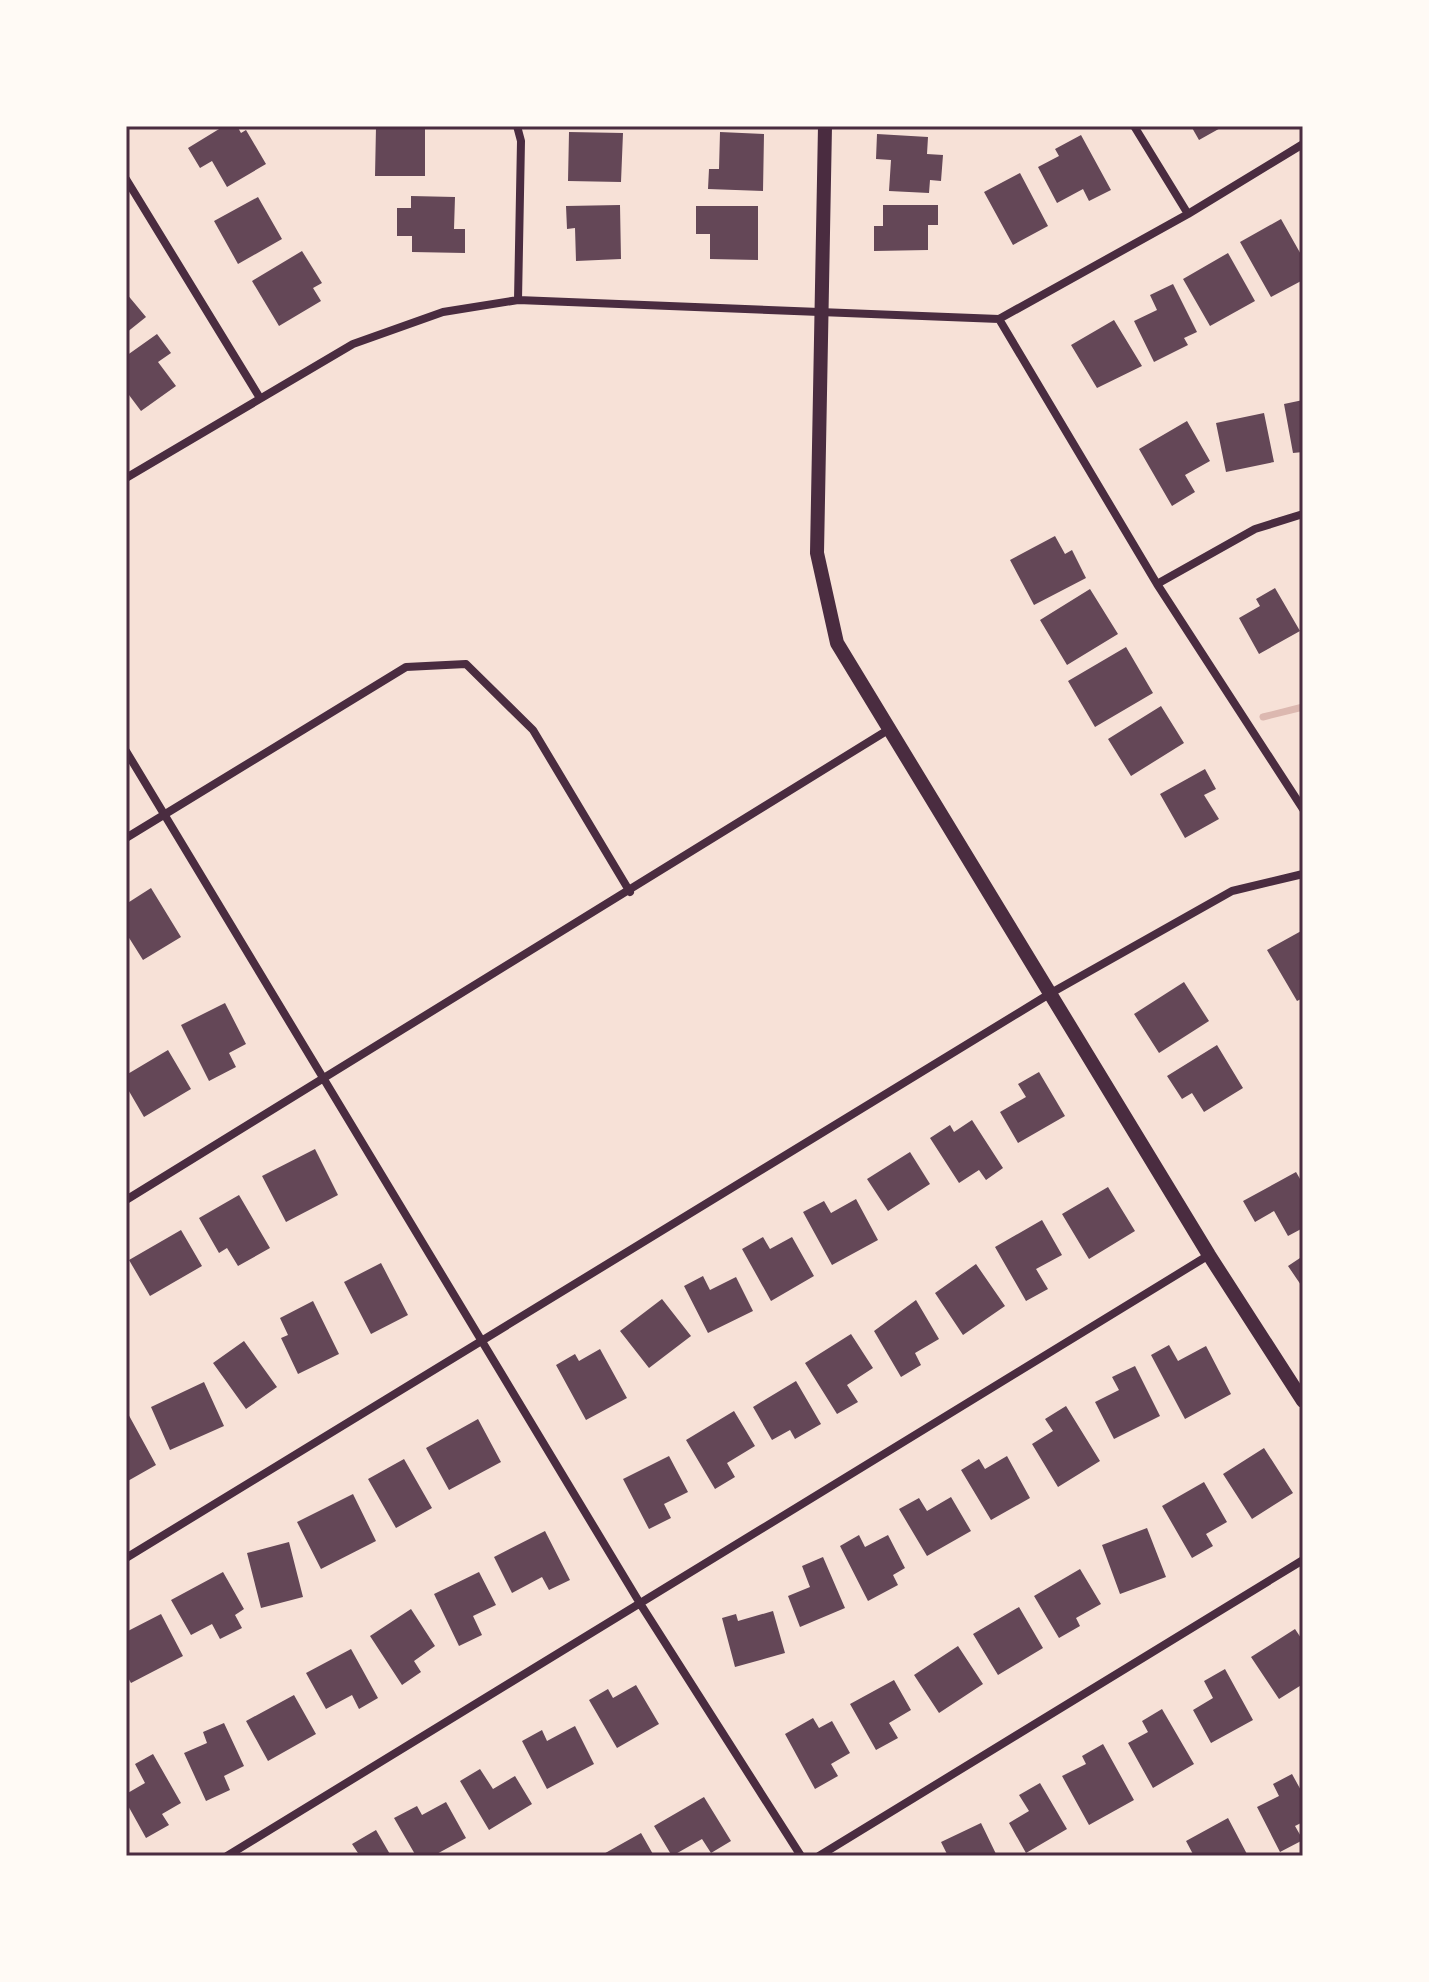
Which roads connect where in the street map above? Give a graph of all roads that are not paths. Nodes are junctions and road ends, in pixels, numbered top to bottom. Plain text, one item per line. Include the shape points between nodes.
1 (517, 126) edge
2 (825, 126) edge
3 (1134, 126) edge
4 (1303, 144) edge
5 (126, 179) edge
6 (1188, 214) junction
7 (518, 300) junction
8 (824, 310) junction
9 (999, 319) junction
10 (260, 398) junction
11 (126, 478) edge
12 (1303, 514) edge
13 (1157, 584) junction
14 (888, 730) junction
15 (126, 751) edge
16 (1303, 809) edge
17 (165, 813) junction
18 (126, 838) edge
19 (1303, 874) edge
20 (630, 892) junction
21 (1051, 993) junction
22 (325, 1080) junction
23 (126, 1200) edge
24 (1209, 1255) junction
25 (480, 1340) junction
26 (1303, 1401) edge
27 (126, 1558) edge
28 (1303, 1560) edge
29 (641, 1605) junction
30 (227, 1856) edge
31 (801, 1856) edge
32 (819, 1856) edge

1 - 7 street
2 - 8 street
3 - 6 street
4 - 6 street
5 - 10 street
6 - 9 street
7 - 8 street
7 - 10 street via 443,312 400,326 353,344
8 - 9 street
8 - 14 street via 817,553 837,643
9 - 13 street
10 - 11 street
12 - 13 street via 1255,529
13 - 16 street
14 - 20 street
14 - 21 street
15 - 17 street
17 - 18 street
17 - 20 street via 406,667 466,664 533,730
17 - 22 street
19 - 21 street via 1232,891
20 - 22 street
21 - 24 street
21 - 25 street
22 - 23 street
22 - 25 street
24 - 26 street
24 - 29 street
25 - 27 street
25 - 29 street
28 - 32 street
29 - 30 street
29 - 31 street

